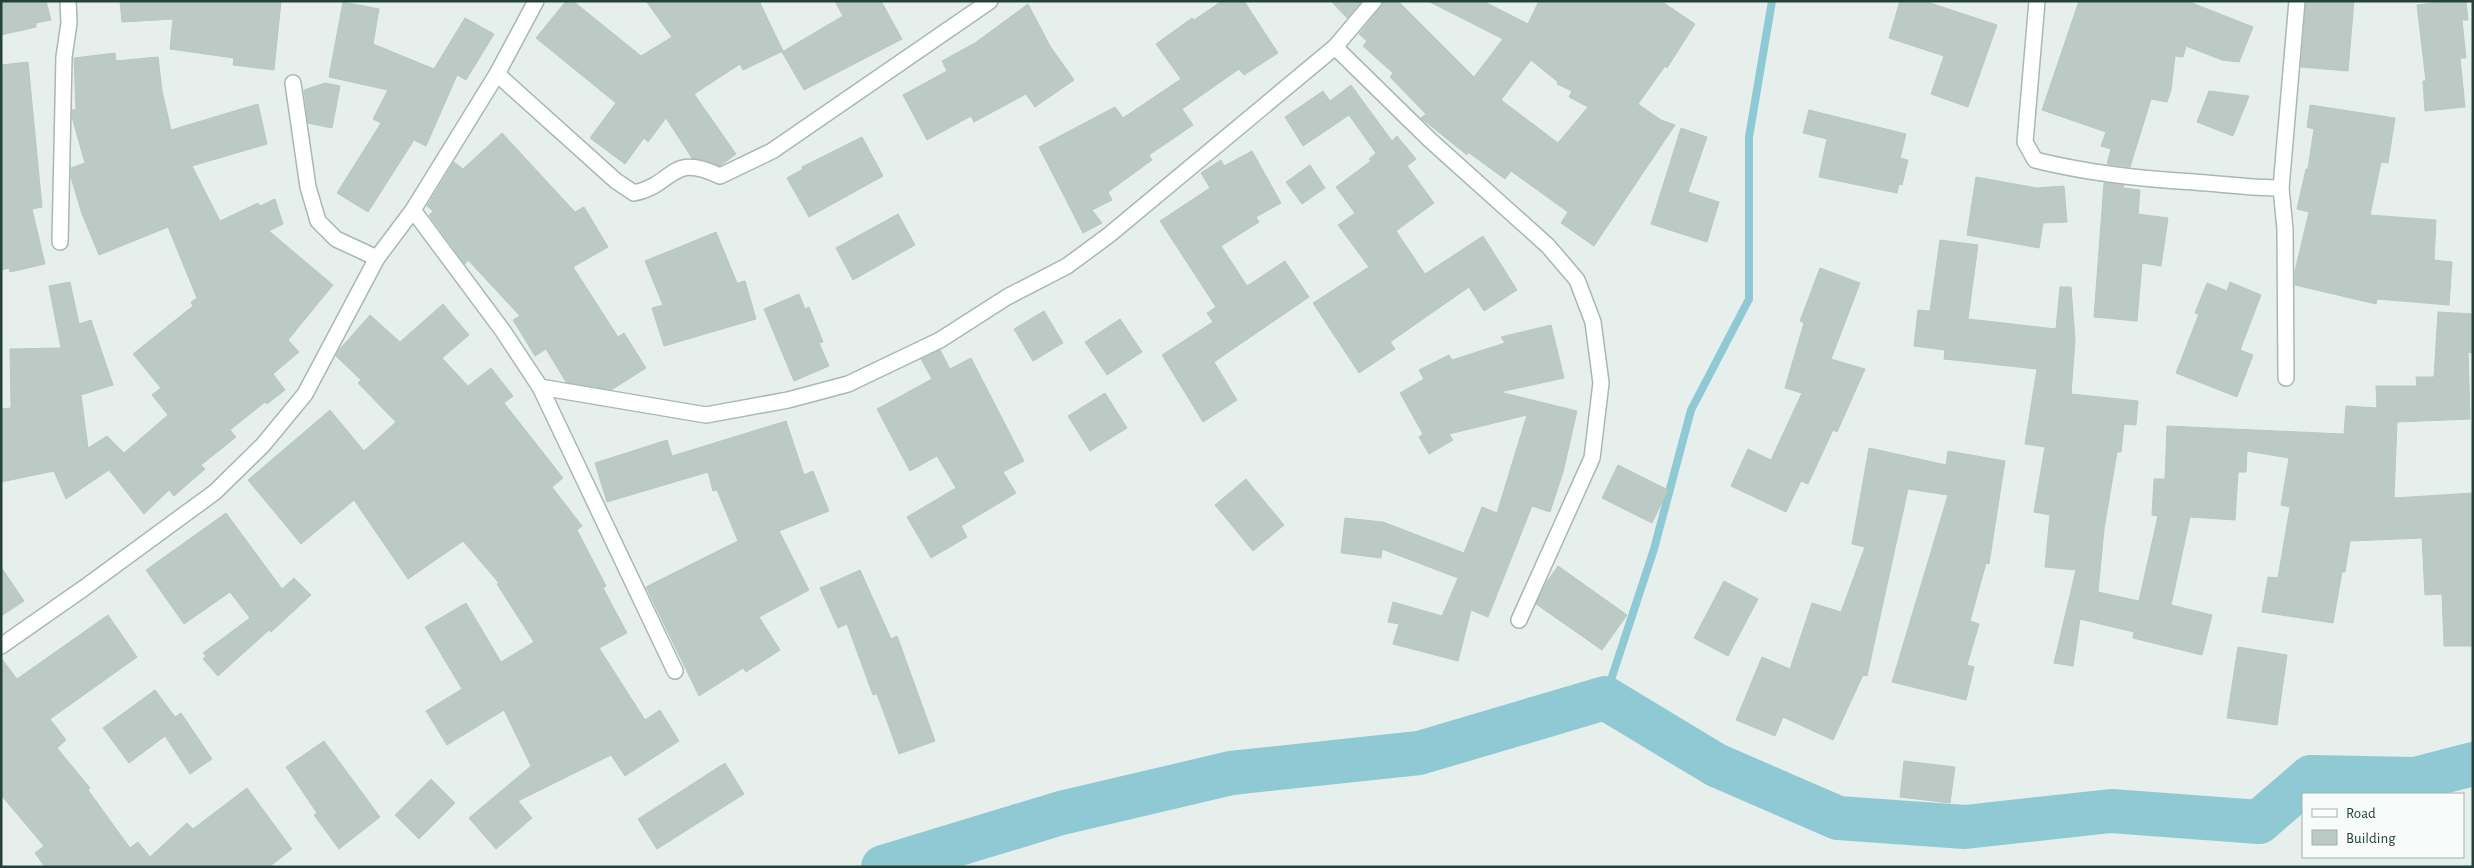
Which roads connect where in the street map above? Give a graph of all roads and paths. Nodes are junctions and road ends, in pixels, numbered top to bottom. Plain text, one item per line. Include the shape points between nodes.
1 (68, 1) edge
2 (536, 1) edge
3 (990, 1) edge
4 (1374, 1) edge
5 (2037, 1) edge
6 (2297, 1) edge
7 (1335, 47) junction
8 (497, 74) junction
9 (293, 83) dead end
10 (2282, 188) junction
11 (413, 210) junction
12 (60, 242) dead end
13 (377, 258) junction
14 (2286, 378) dead end
15 (540, 387) junction
16 (1519, 620) dead end
17 (1, 646) edge
18 (675, 671) dead end

1 - 12 street
2 - 8 street
3 - 8 street via 772,151 720,176 693,166 676,170 650,190 634,193 616,181
4 - 7 street
5 - 10 street via 2025,142 2035,160 2070,169 2134,178
6 - 10 street
7 - 15 street via 1109,235 1066,266 1007,297 940,340 848,384 788,400 706,415
7 - 16 street via 1430,140 1548,246 1577,280 1593,322 1601,383 1592,458
8 - 11 street
9 - 13 street via 308,187 318,221 336,239
10 - 14 street
11 - 13 street
11 - 15 street via 503,331
13 - 17 street via 305,394 263,445 215,492
15 - 18 street

